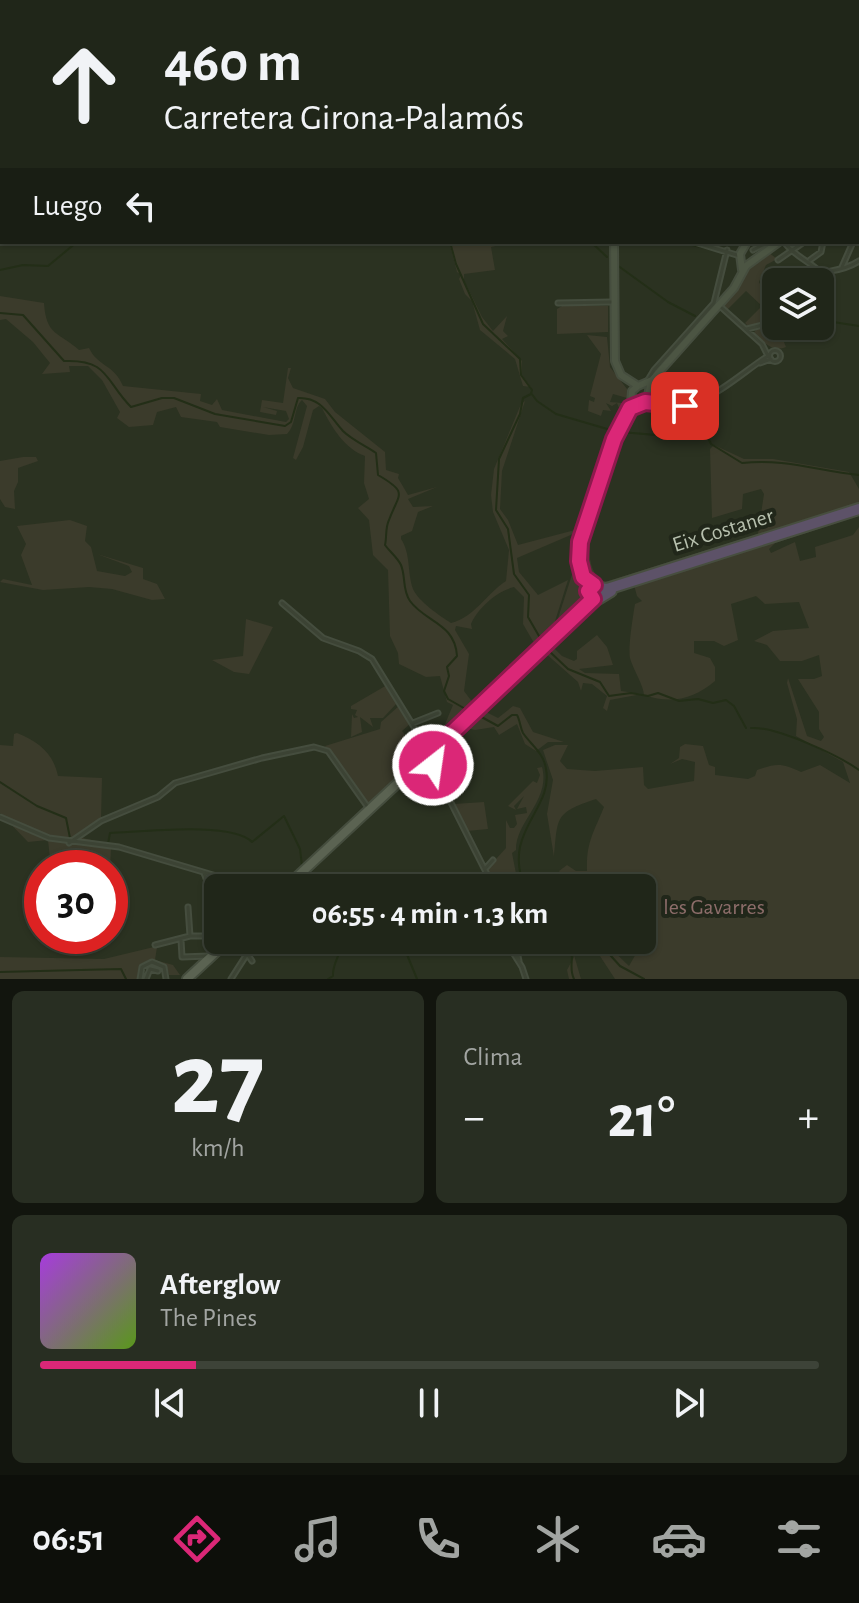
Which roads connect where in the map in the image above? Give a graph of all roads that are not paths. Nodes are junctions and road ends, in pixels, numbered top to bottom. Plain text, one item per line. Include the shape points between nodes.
1 (613, 244) edge
2 (702, 244) edge
3 (770, 244) edge
4 (774, 244) edge
5 (779, 244) edge
6 (801, 244) edge
7 (822, 244) edge
8 (852, 244) edge
9 (727, 250) junction
10 (791, 251) junction
11 (747, 252) edge
12 (778, 260) dead end
13 (809, 261) junction
14 (859, 261) edge
15 (842, 267) junction
16 (817, 268) edge
17 (834, 269) edge
18 (613, 271) junction
19 (738, 282) junction
20 (611, 302) junction
21 (558, 303) dead end
22 (722, 308) junction
23 (762, 327) edge
24 (753, 330) junction
25 (691, 336) junction
26 (769, 355) junction
27 (643, 393) junction
28 (632, 394) junction
29 (630, 408) junction
30 (859, 512) edge
31 (592, 592) junction
32 (282, 603) dead end
33 (438, 713) dead end
34 (413, 723) junction
35 (427, 756) junction
36 (370, 809) junction
37 (0, 817) edge
38 (69, 843) junction
39 (493, 860) dead end
40 (485, 869) junction
41 (203, 872) joint
42 (210, 874) edge
43 (300, 874) edge
44 (487, 874) edge
45 (188, 907) dead end
46 (190, 936) junction
47 (204, 936) edge
48 (181, 938) junction
49 (155, 945) dead end
50 (247, 954) joint
51 (513, 954) edge
52 (519, 954) edge
53 (212, 956) joint
54 (252, 961) dead end
55 (519, 961) junction
56 (158, 971) dead end
57 (168, 978) edge
58 (140, 979) edge
59 (146, 979) edge
60 (187, 979) edge
61 (231, 979) edge
62 (526, 979) edge

1 - 18 main road
2 - 9 street
3 - 11 street
4 - 11 main road via 763,253
5 - 10 street
6 - 10 street
7 - 13 street
8 - 15 street
9 - 11 street
9 - 27 street via 714,303 654,370
10 - 12 street
10 - 13 street
11 - 19 main road
13 - 16 street
14 - 15 street
15 - 17 street
18 - 20 main road
18 - 27 main road via 615,361 621,375
19 - 22 street
19 - 25 main road
20 - 21 street
20 - 28 main road via 612,362
22 - 24 street
22 - 25 street
23 - 24 street
24 - 26 street
25 - 27 main road
26 - 26 street via 776,361 780,359 775,351
26 - 27 street via 697,402 672,405
27 - 28 main road
27 - 28 main road
27 - 29 main road
28 - 29 main road
29 - 31 main road via 614,439 580,542 578,559
30 - 31 highway, Eix Costaner
30 - 31 highway, Eix Costaner via 611,591
31 - 35 main road via 553,639
32 - 34 street via 323,638 372,659
33 - 34 street
34 - 35 street
35 - 36 main road
35 - 40 street
36 - 38 street via 328,751 314,747 175,783
36 - 43 main road
37 - 38 street
38 - 41 street via 119,847
39 - 40 street
40 - 44 street
41 - 42 street
45 - 46 street
46 - 47 street
46 - 48 street
48 - 49 street
48 - 53 street via 182,957
50 - 54 street
50 - 61 street
51 - 55 street
52 - 55 street
53 - 60 main road
55 - 62 street
56 - 59 street via 150,969
57 - 58 street via 161,964 152,962 142,967

